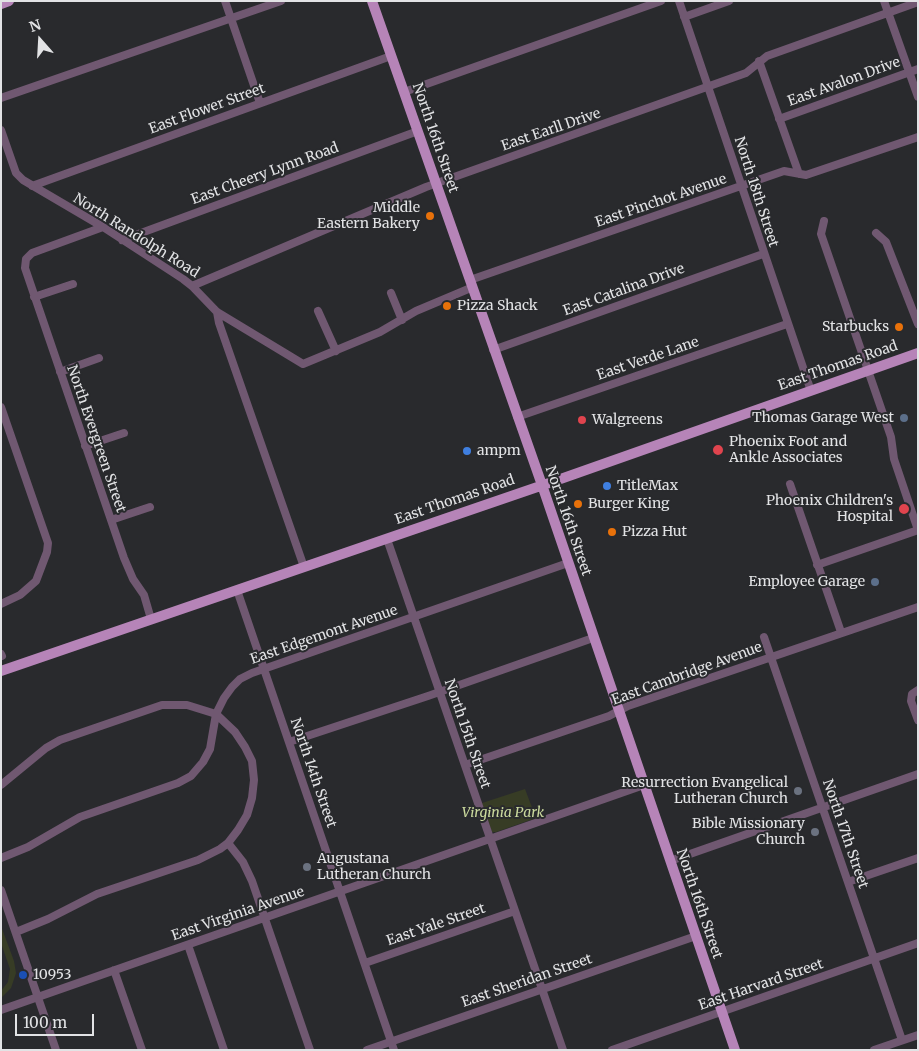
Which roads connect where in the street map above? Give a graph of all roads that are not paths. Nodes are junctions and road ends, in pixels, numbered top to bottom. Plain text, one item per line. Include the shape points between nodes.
1 (9, 1) edge
2 (225, 1) edge
3 (281, 1) edge
4 (661, 1) edge
5 (679, 1) edge
6 (729, 1) edge
7 (884, 1) edge
8 (375, 2) edge
9 (918, 2) edge
10 (1, 4) edge
11 (888, 13) junction
12 (684, 17) junction
13 (231, 19) junction
14 (391, 56) junction
15 (759, 61) junction
16 (918, 69) edge
17 (909, 72) junction
18 (708, 87) junction
19 (404, 92) junction
20 (918, 97) edge
21 (1, 98) edge
22 (260, 103) junction
23 (779, 119) junction
24 (1, 130) edge
25 (418, 131) junction
26 (918, 137) edge
27 (799, 174) junction
28 (436, 183) junction
29 (32, 186) junction
30 (740, 186) junction
31 (79, 214) junction
32 (824, 221) dead end
33 (102, 227) junction
34 (876, 233) dead end
35 (79, 236) junction
36 (122, 240) junction
37 (763, 254) junction
38 (74, 284) dead end
39 (471, 284) junction
40 (192, 286) junction
41 (391, 293) dead end
42 (34, 297) junction
43 (318, 311) dead end
44 (217, 312) junction
45 (402, 320) junction
46 (787, 324) junction
47 (918, 324) edge
48 (493, 350) junction
49 (336, 351) junction
50 (918, 353) edge
51 (99, 358) dead end
52 (303, 364) joint
53 (869, 370) junction
54 (60, 372) junction
55 (811, 390) junction
56 (1, 407) edge
57 (517, 417) junction
58 (124, 433) dead end
59 (86, 446) junction
60 (790, 484) dead end
61 (542, 485) junction
62 (150, 507) dead end
63 (111, 520) junction
64 (918, 530) edge
65 (387, 538) junction
66 (568, 563) junction
67 (818, 565) junction
68 (304, 567) junction
69 (237, 590) junction
70 (1, 604) edge
71 (918, 607) edge
72 (413, 617) junction
73 (152, 620) junction
74 (841, 632) junction
75 (764, 637) dead end
76 (593, 638) junction
77 (770, 657) junction
78 (264, 668) junction
79 (1, 671) edge
80 (439, 691) junction
81 (915, 692) edge
82 (619, 711) junction
83 (216, 714) junction
84 (918, 720) edge
85 (289, 742) junction
86 (465, 765) junction
87 (918, 774) edge
88 (1, 785) edge
89 (644, 785) junction
90 (823, 807) junction
91 (491, 839) junction
92 (228, 843) junction
93 (1, 858) edge
94 (918, 858) edge
95 (670, 861) junction
96 (848, 882) junction
97 (1, 890) edge
98 (340, 892) junction
99 (515, 911) junction
100 (264, 918) junction
101 (16, 932) junction
102 (696, 936) junction
103 (918, 943) edge
104 (188, 945) junction
105 (874, 958) junction
106 (365, 963) junction
107 (114, 970) junction
108 (542, 989) junction
109 (38, 996) junction
110 (1, 1005) edge
111 (1, 1010) edge
112 (722, 1012) junction
113 (918, 1034) edge
114 (902, 1040) junction
115 (392, 1041) junction
116 (56, 1050) edge
117 (142, 1050) edge
118 (224, 1050) edge
119 (310, 1050) edge
120 (367, 1050) edge
121 (394, 1050) edge
122 (563, 1050) edge
123 (612, 1050) edge
124 (735, 1050) edge
125 (874, 1050) edge

1 - 10 main road
2 - 13 street
3 - 13 street
4 - 19 street
5 - 12 street, North 18th Street
6 - 12 street
7 - 11 street
8 - 14 main road, North 16th Street
9 - 11 street, East Earll Drive
11 - 15 street, East Earll Drive
11 - 17 street
12 - 18 street, North 18th Street
13 - 21 street
13 - 22 street
14 - 19 main road, North 16th Street
14 - 22 street, East Flower Street
15 - 18 street, East Earll Drive via 746,73
15 - 23 street
16 - 17 street, East Avalon Drive
17 - 20 street
17 - 23 street, East Avalon Drive
18 - 28 street, East Earll Drive
18 - 30 street, North 18th Street
19 - 25 main road, North 16th Street
22 - 29 street, East Flower Street
23 - 27 street
24 - 29 street, North Randolph Road via 16,173
25 - 28 main road, North 16th Street
25 - 36 street, East Cheery Lynn Road
26 - 27 street, East Pinchot Avenue via 806,175
27 - 30 street, East Pinchot Avenue via 784,171
28 - 39 main road, North 16th Street
28 - 40 street, East Earll Drive
29 - 31 street, North Randolph Road
30 - 37 street, North 18th Street
30 - 39 street, East Pinchot Avenue
31 - 33 street, North Randolph Road
31 - 35 street via 83,225
32 - 53 street via 821,234
33 - 35 street
33 - 36 street, North Randolph Road
34 - 47 street via 886,242
35 - 42 street, North Evergreen Street via 32,253 25,263
36 - 40 street, North Randolph Road
37 - 46 street, North 18th Street
37 - 48 street, East Catalina Drive
38 - 42 street
39 - 45 street, East Pinchot Avenue
39 - 48 main road, North 16th Street
40 - 44 street, North Randolph Road
41 - 45 street
42 - 54 street, North Evergreen Street
43 - 49 street
44 - 52 street, North Randolph Road
44 - 68 street
45 - 49 street, East Pinchot Avenue
46 - 55 street, North 18th Street
46 - 57 street, East Verde Lane
48 - 57 main road, North 16th Street
49 - 52 street, East Pinchot Avenue
50 - 53 main road, East Thomas Road
51 - 54 street
53 - 55 main road, East Thomas Road
53 - 64 street via 892,437 897,470
54 - 59 street, North Evergreen Street
55 - 61 main road, East Thomas Road
56 - 70 street via 48,543 36,581 20,595
57 - 61 main road, North 16th Street
58 - 59 street
59 - 63 street, North Evergreen Street
60 - 67 street
61 - 65 main road, East Thomas Road
61 - 66 main road, North 16th Street
62 - 63 street
63 - 73 street, North Evergreen Street via 127,566 144,595
64 - 67 street
65 - 68 main road, East Thomas Road
65 - 72 street, North 15th Street
66 - 72 street, East Edgemont Avenue
66 - 76 main road, North 16th Street
67 - 74 street
68 - 69 main road, East Thomas Road
69 - 73 main road, East Thomas Road
69 - 78 street, North 14th Street
71 - 74 street, East Cambridge Avenue
72 - 78 street, East Edgemont Avenue
72 - 80 street, North 15th Street
73 - 79 main road, East Thomas Road
74 - 77 street, East Cambridge Avenue
75 - 77 street, North 17th Street
76 - 80 street
76 - 82 main road, North 16th Street
77 - 82 street, East Cambridge Avenue
77 - 90 street, North 17th Street
78 - 83 street, East Edgemont Avenue via 240,680 224,698
78 - 85 street, North 14th Street
80 - 85 street
80 - 86 street, North 15th Street
81 - 84 street via 911,701
82 - 86 street, East Cambridge Avenue
82 - 89 main road, North 16th Street
83 - 88 street via 187,705 154,707 52,744
83 - 92 street via 245,747 252,761 254,780 247,815
83 - 93 street via 210,749 191,776 80,817 28,847
85 - 98 street, North 14th Street
86 - 91 street, North 15th Street
87 - 90 street
89 - 91 street, East Virginia Avenue
89 - 95 main road, North 16th Street
90 - 95 street
90 - 96 street, North 17th Street
91 - 98 street, East Virginia Avenue
91 - 99 street, North 15th Street
92 - 100 street via 248,872
92 - 101 street via 198,860 97,894
94 - 96 street
95 - 102 main road, North 16th Street
96 - 105 street, North 17th Street
97 - 101 street
98 - 100 street, East Virginia Avenue
98 - 106 street, North 14th Street
99 - 106 street, East Yale Street
99 - 108 street, North 15th Street
100 - 104 street, East Virginia Avenue
100 - 119 street
101 - 109 street
102 - 108 street, East Sheridan Street
102 - 112 main road, North 16th Street
103 - 105 street, East Harvard Street
104 - 107 street, East Virginia Avenue
104 - 118 street
105 - 112 street, East Harvard Street
105 - 114 street, North 17th Street
106 - 115 street, North 14th Street
107 - 109 street, East Virginia Avenue
107 - 117 street
108 - 115 street, East Sheridan Street
108 - 122 street, North 15th Street
109 - 110 street, East Virginia Avenue
109 - 111 street, East Virginia Avenue
109 - 116 street
112 - 123 street, East Harvard Street
112 - 124 main road, North 16th Street
113 - 114 street
114 - 125 street
115 - 120 street, East Sheridan Street
115 - 121 street, North 14th Street

